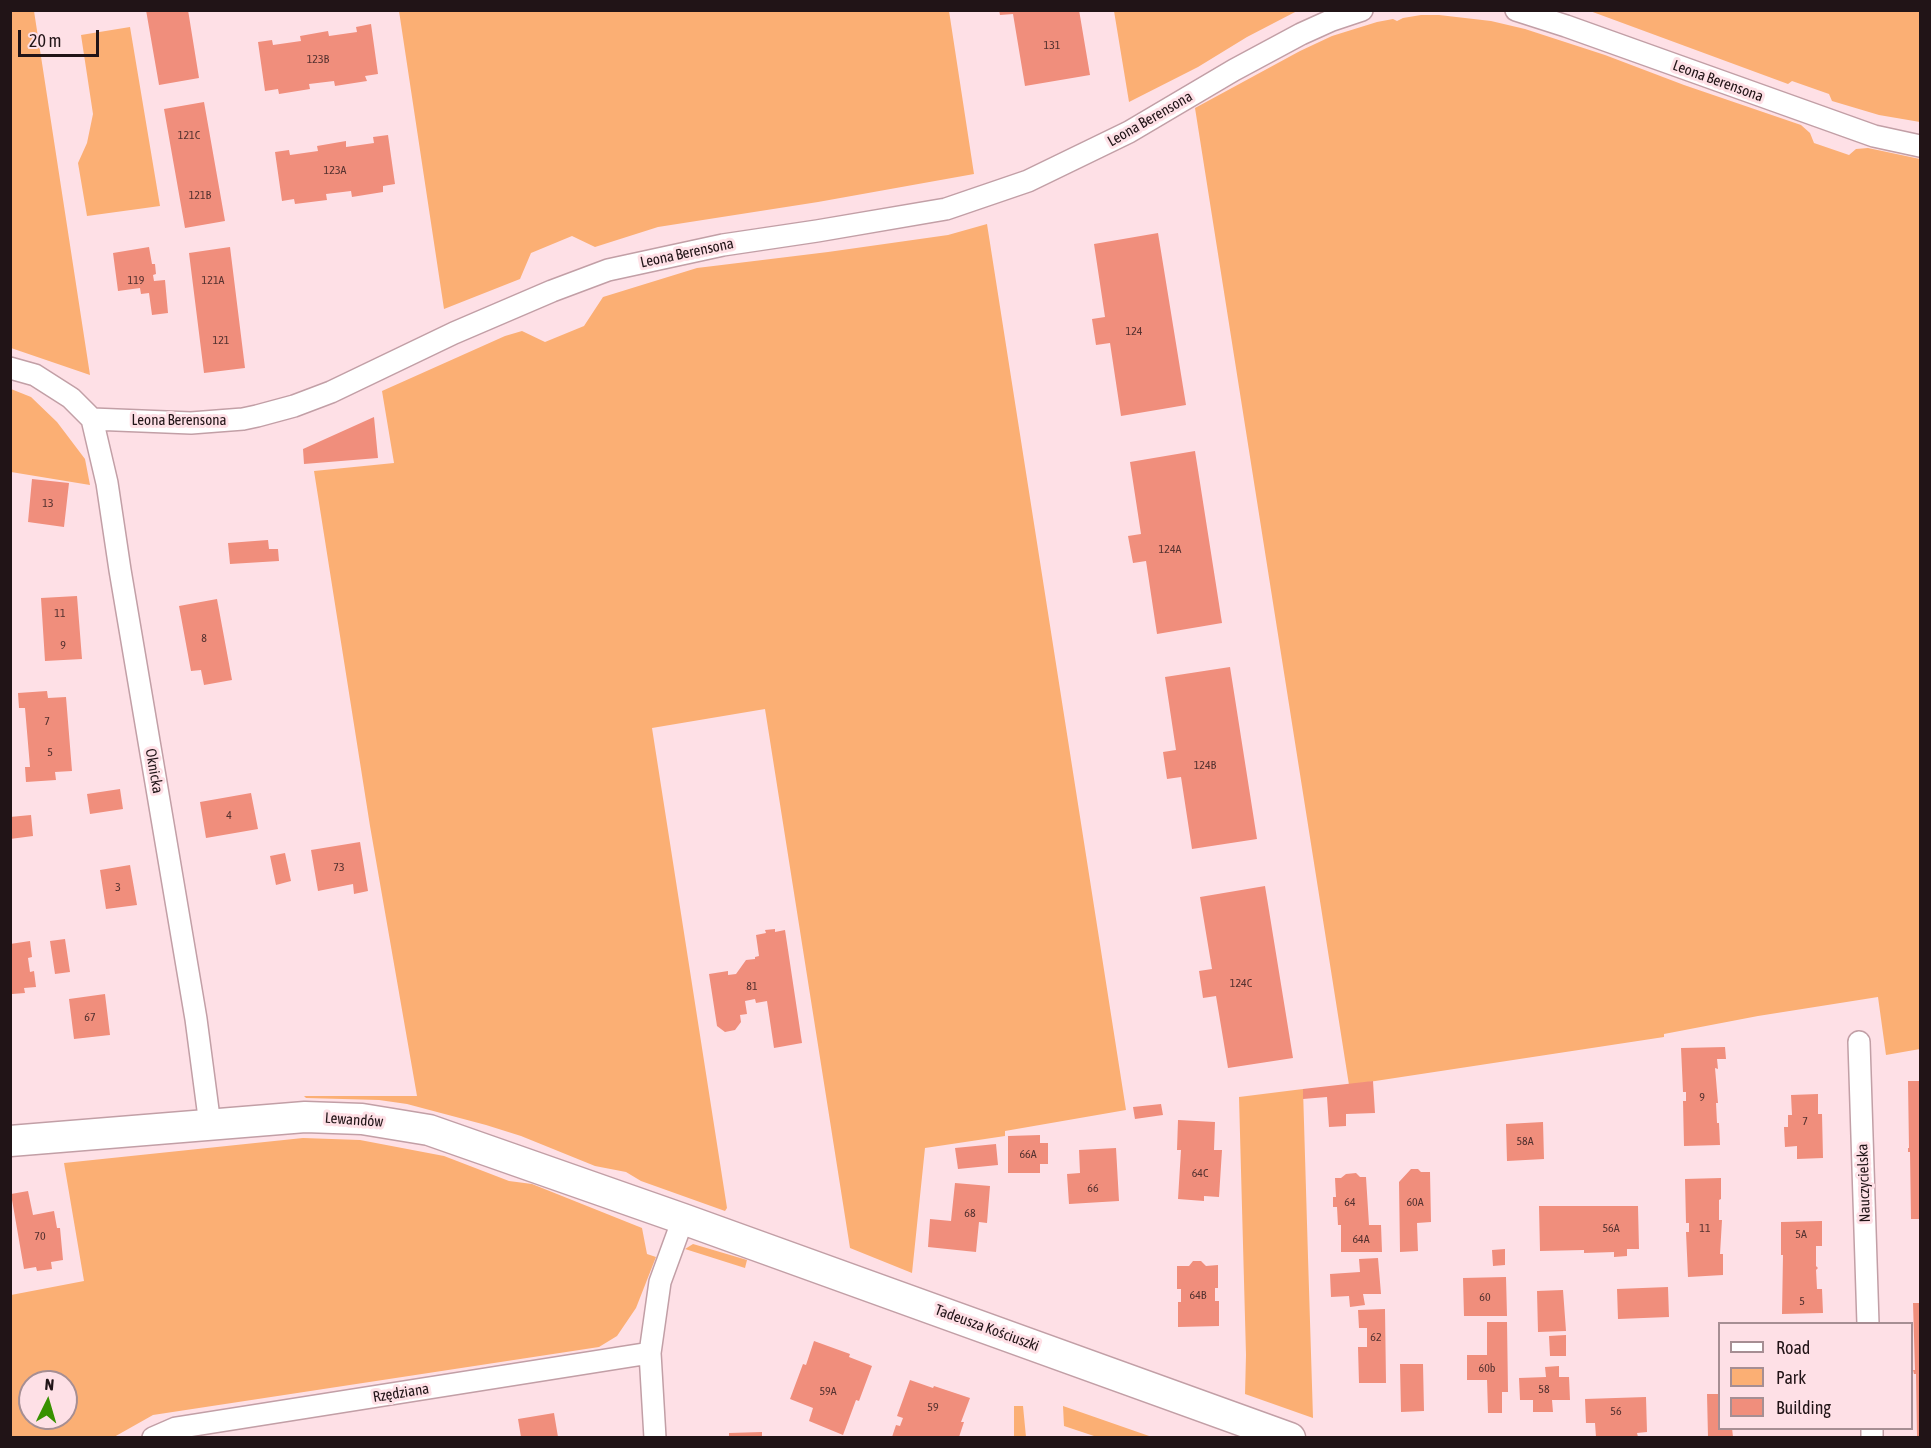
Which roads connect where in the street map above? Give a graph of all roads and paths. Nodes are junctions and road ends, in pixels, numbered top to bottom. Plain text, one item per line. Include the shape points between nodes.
1 (1362, 10) edge
2 (1516, 10) edge
3 (1920, 146) edge
4 (10, 368) edge
5 (92, 419) junction
6 (1859, 1042) dead end
7 (210, 1125) junction
8 (10, 1141) edge
9 (683, 1218) junction
10 (1868, 1322) edge
11 (650, 1353) junction
12 (1275, 1435) edge
13 (153, 1437) edge
14 (655, 1437) edge

1 - 5 street, Leona Berensona via 1300,34 1078,158 963,204 723,244 608,270 454,333 331,392 257,416 191,423
2 - 3 street, Leona Berensona via 1874,136
4 - 5 street via 35,375 71,398
5 - 7 street, Oknicka via 107,483
6 - 10 street, Nauczycielska
7 - 8 street, Lewandów
7 - 9 street, Lewandów via 320,1117 407,1125
9 - 11 street via 660,1282
9 - 12 street, Tadeusza Kościuszki
11 - 13 street, Rzędziana via 176,1428
11 - 14 street

